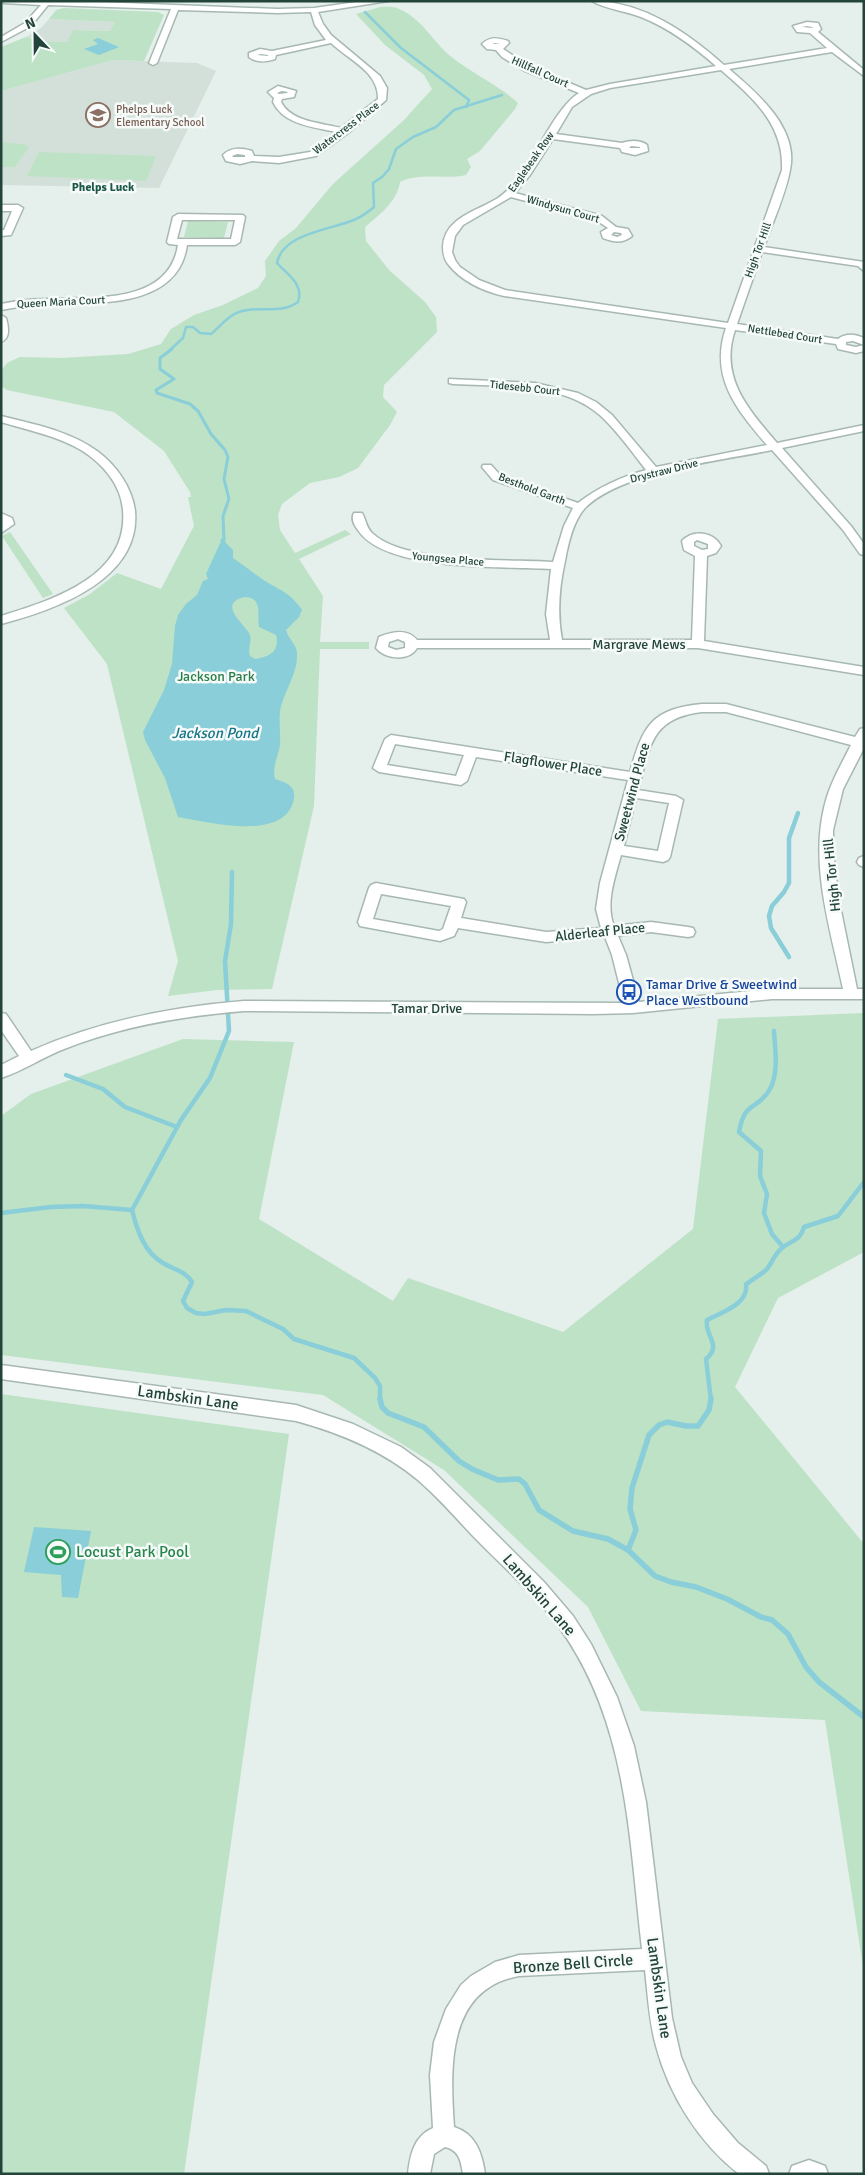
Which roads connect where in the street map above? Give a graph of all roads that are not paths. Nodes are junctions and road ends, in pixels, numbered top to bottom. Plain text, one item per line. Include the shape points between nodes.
1 (4, 1) edge
2 (300, 1) edge
3 (384, 1) edge
4 (596, 1) edge
5 (632, 1) edge
6 (46, 2) edge
7 (209, 5) edge
8 (175, 8) junction
9 (623, 8) junction
10 (314, 10) junction
11 (298, 11) junction
12 (812, 31) dead end
13 (1, 40) edge
14 (331, 41) junction
15 (498, 48) dead end
16 (834, 49) junction
17 (272, 53) dead end
18 (153, 63) dead end
19 (721, 68) junction
20 (864, 74) edge
21 (586, 93) junction
22 (279, 97) dead end
23 (345, 131) junction
24 (550, 136) junction
25 (623, 146) dead end
26 (250, 158) dead end
27 (510, 194) junction
28 (1, 208) edge
29 (613, 229) dead end
30 (1, 233) edge
31 (183, 242) junction
32 (759, 249) junction
33 (863, 264) edge
34 (1, 307) edge
35 (1, 318) edge
36 (730, 326) junction
37 (1, 339) edge
38 (840, 342) junction
39 (864, 342) edge
40 (864, 348) edge
41 (453, 381) dead end
42 (1, 420) edge
43 (864, 428) edge
44 (775, 446) junction
45 (487, 467) dead end
46 (654, 472) junction
47 (580, 507) junction
48 (358, 515) dead end
49 (1, 516) edge
50 (1, 530) edge
51 (864, 552) edge
52 (700, 554) dead end
53 (558, 566) junction
54 (1, 620) edge
55 (412, 644) dead end
56 (556, 644) junction
57 (698, 644) junction
58 (864, 671) edge
59 (862, 742) edge
60 (472, 751) junction
61 (635, 777) junction
62 (632, 793) junction
63 (616, 849) junction
64 (453, 922) junction
65 (609, 932) junction
66 (688, 932) dead end
67 (857, 994) edge
68 (633, 1008) junction
69 (1, 1018) edge
70 (27, 1058) junction
71 (1, 1072) edge
72 (1, 1372) edge
73 (654, 1958) junction
74 (444, 2136) junction
75 (419, 2174) edge
76 (474, 2174) edge
77 (758, 2174) edge
78 (800, 2174) edge
79 (816, 2174) edge

1 - 6 street
2 - 11 street
3 - 10 street
4 - 9 street, High Tor Hill
5 - 9 street
6 - 8 street
6 - 13 street via 28,26
7 - 8 street
7 - 11 street
8 - 18 street
9 - 19 street, High Tor Hill via 677,32
10 - 11 street
10 - 14 street, Watercress Place via 317,24
12 - 16 street
14 - 17 street
14 - 23 street, Watercress Place via 376,76 384,90 382,100
15 - 21 street, Hillfall Court via 518,64
16 - 19 street, Eaglebeak Row
16 - 20 street
19 - 21 street, Eaglebeak Row via 610,86
19 - 32 street, High Tor Hill via 770,115 786,148 786,170
21 - 24 street, Eaglebeak Row via 572,102
22 - 23 street via 277,106 290,117
23 - 26 street, Watercress Place via 319,151 305,157 279,160
24 - 25 street
24 - 27 street, Eaglebeak Row
27 - 29 street, Windysun Court via 599,218
27 - 36 street, Eaglebeak Row via 458,224 448,239 448,254 452,262 473,281 520,296
28 - 30 street via 18,208 8,233
31 - 31 street via 172,242 178,216 240,217 235,242
31 - 34 street, Queen Maria Court via 172,273 143,291 103,301 35,301
32 - 33 street
32 - 36 street, High Tor Hill
35 - 37 street via 4,330
36 - 38 street, Nettlebed Court
36 - 44 street, High Tor Hill via 725,354 728,380 742,408
38 - 39 street, Nettlebed Court via 849,337
38 - 40 street, Nettlebed Court via 842,347 850,350
41 - 46 street, Tidesebb Court via 545,388 579,396 608,417
42 - 54 street via 71,442 94,454 123,487 131,524 122,551 114,563 90,584 57,601
43 - 44 street, Drystraw Drive
44 - 46 street, Drystraw Drive
44 - 51 street, High Tor Hill
45 - 47 street, Besthold Garth via 497,478
46 - 47 street, Drystraw Drive via 614,485
47 - 53 street, Drystraw Drive via 566,534
48 - 53 street, Youngsea Place via 358,522 366,534 400,553 435,559
49 - 50 street via 8,520
52 - 57 street
53 - 56 street, Drystraw Drive via 552,615
55 - 56 street, Margrave Mews
56 - 57 street, Margrave Mews
57 - 58 street, Margrave Mews
59 - 61 street, Sweetwind Place via 726,708 688,709 665,717 649,731
59 - 67 street, High Tor Hill via 839,782 830,809 827,837 832,895
60 - 60 street, Flagflower Place via 391,739 379,768 461,781
60 - 61 street, Flagflower Place
61 - 62 street, Sweetwind Place
62 - 63 street, Sweetwind Place
62 - 63 street via 676,800 663,857
63 - 65 street, Sweetwind Place via 603,909
64 - 64 street via 449,932 440,936 364,922 376,888 459,902
64 - 65 street, Alderleaf Place via 546,937
65 - 66 street, Alderleaf Place via 651,927
65 - 68 street, Sweetwind Place
67 - 68 street, Tamar Drive via 772,994
68 - 70 street, Tamar Drive via 209,1008 118,1025
69 - 70 street
70 - 71 street, Tamar Drive
72 - 73 street, Lambskin Lane via 296,1413 328,1421 380,1443 425,1475 565,1621 600,1679 625,1748 637,1807
73 - 74 street, Bronze Bell Circle via 533,1964 501,1970 480,1982 464,1998 446,2035 441,2058
73 - 77 street, Lambskin Lane via 663,2028 681,2085 711,2130
74 - 75 street via 429,2142 422,2150
74 - 76 street via 459,2139 468,2147 474,2160
78 - 79 street via 809,2171

